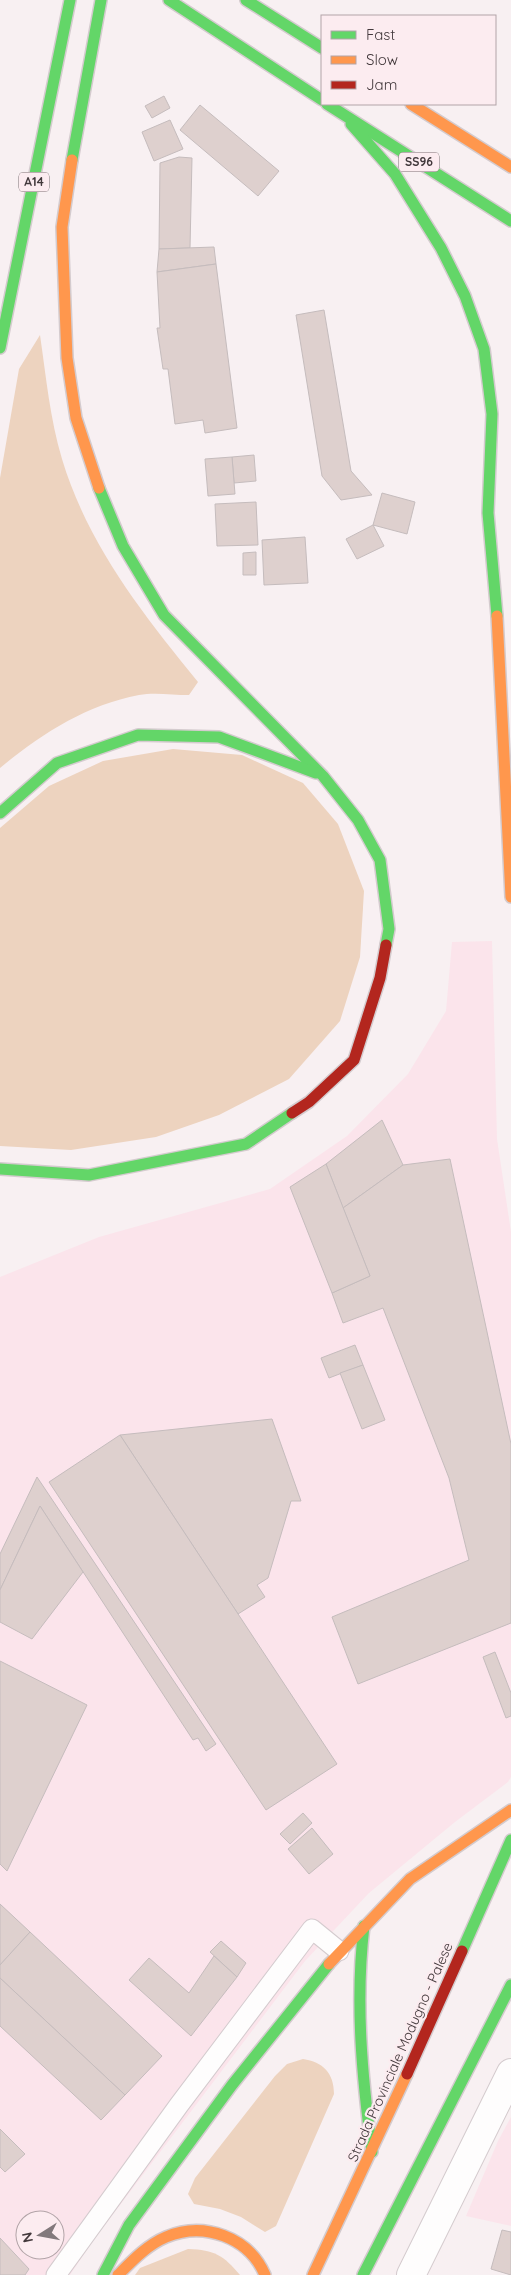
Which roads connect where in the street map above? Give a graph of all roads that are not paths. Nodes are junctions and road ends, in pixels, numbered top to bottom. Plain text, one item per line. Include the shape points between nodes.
1 (70, 0) edge
2 (102, 0) edge
3 (169, 0) edge
4 (246, 0) edge
5 (321, 47) edge
6 (321, 99) edge
7 (329, 105) edge
8 (413, 105) edge
9 (343, 114) junction
10 (511, 166) edge
11 (511, 221) edge
12 (0, 348) edge
13 (506, 599) dead end
14 (497, 610) junction
15 (323, 776) junction
16 (0, 813) edge
17 (511, 897) edge
18 (0, 1169) edge
19 (511, 1810) edge
20 (511, 1840) edge
21 (364, 1926) junction
22 (339, 1951) junction
23 (511, 1985) edge
24 (511, 2073) edge
25 (372, 2152) junction
26 (56, 2275) edge
27 (103, 2275) edge
28 (118, 2275) edge
29 (265, 2275) edge
30 (313, 2275) edge
31 (363, 2275) edge
32 (411, 2275) edge

1 - 12 main road, A14
2 - 15 main road via 62,227 67,358 76,418 98,487 123,546 164,615
3 - 6 main road
4 - 5 main road
7 - 9 main road, SS96
8 - 10 main road
9 - 11 main road, SS96
9 - 14 main road via 395,174 441,248 465,296 484,349 492,414 488,512
13 - 14 main road
14 - 17 main road
15 - 16 main road via 219,737 138,735 57,763
15 - 18 main road via 358,820 380,860 389,929 380,978 354,1060 310,1102 246,1144 89,1175
19 - 21 main road via 410,1879
20 - 25 main road, Strada Provinciale Modugno - Palese
21 - 22 main road
21 - 25 main road via 358,1965 359,2032
22 - 26 lane via 312,1929
22 - 27 main road via 232,2085 129,2225
23 - 31 main road
24 - 32 street
25 - 30 main road, Strada Provinciale Modugno - Palese
28 - 29 main road via 135,2258 167,2236 196,2231 225,2235 246,2246

